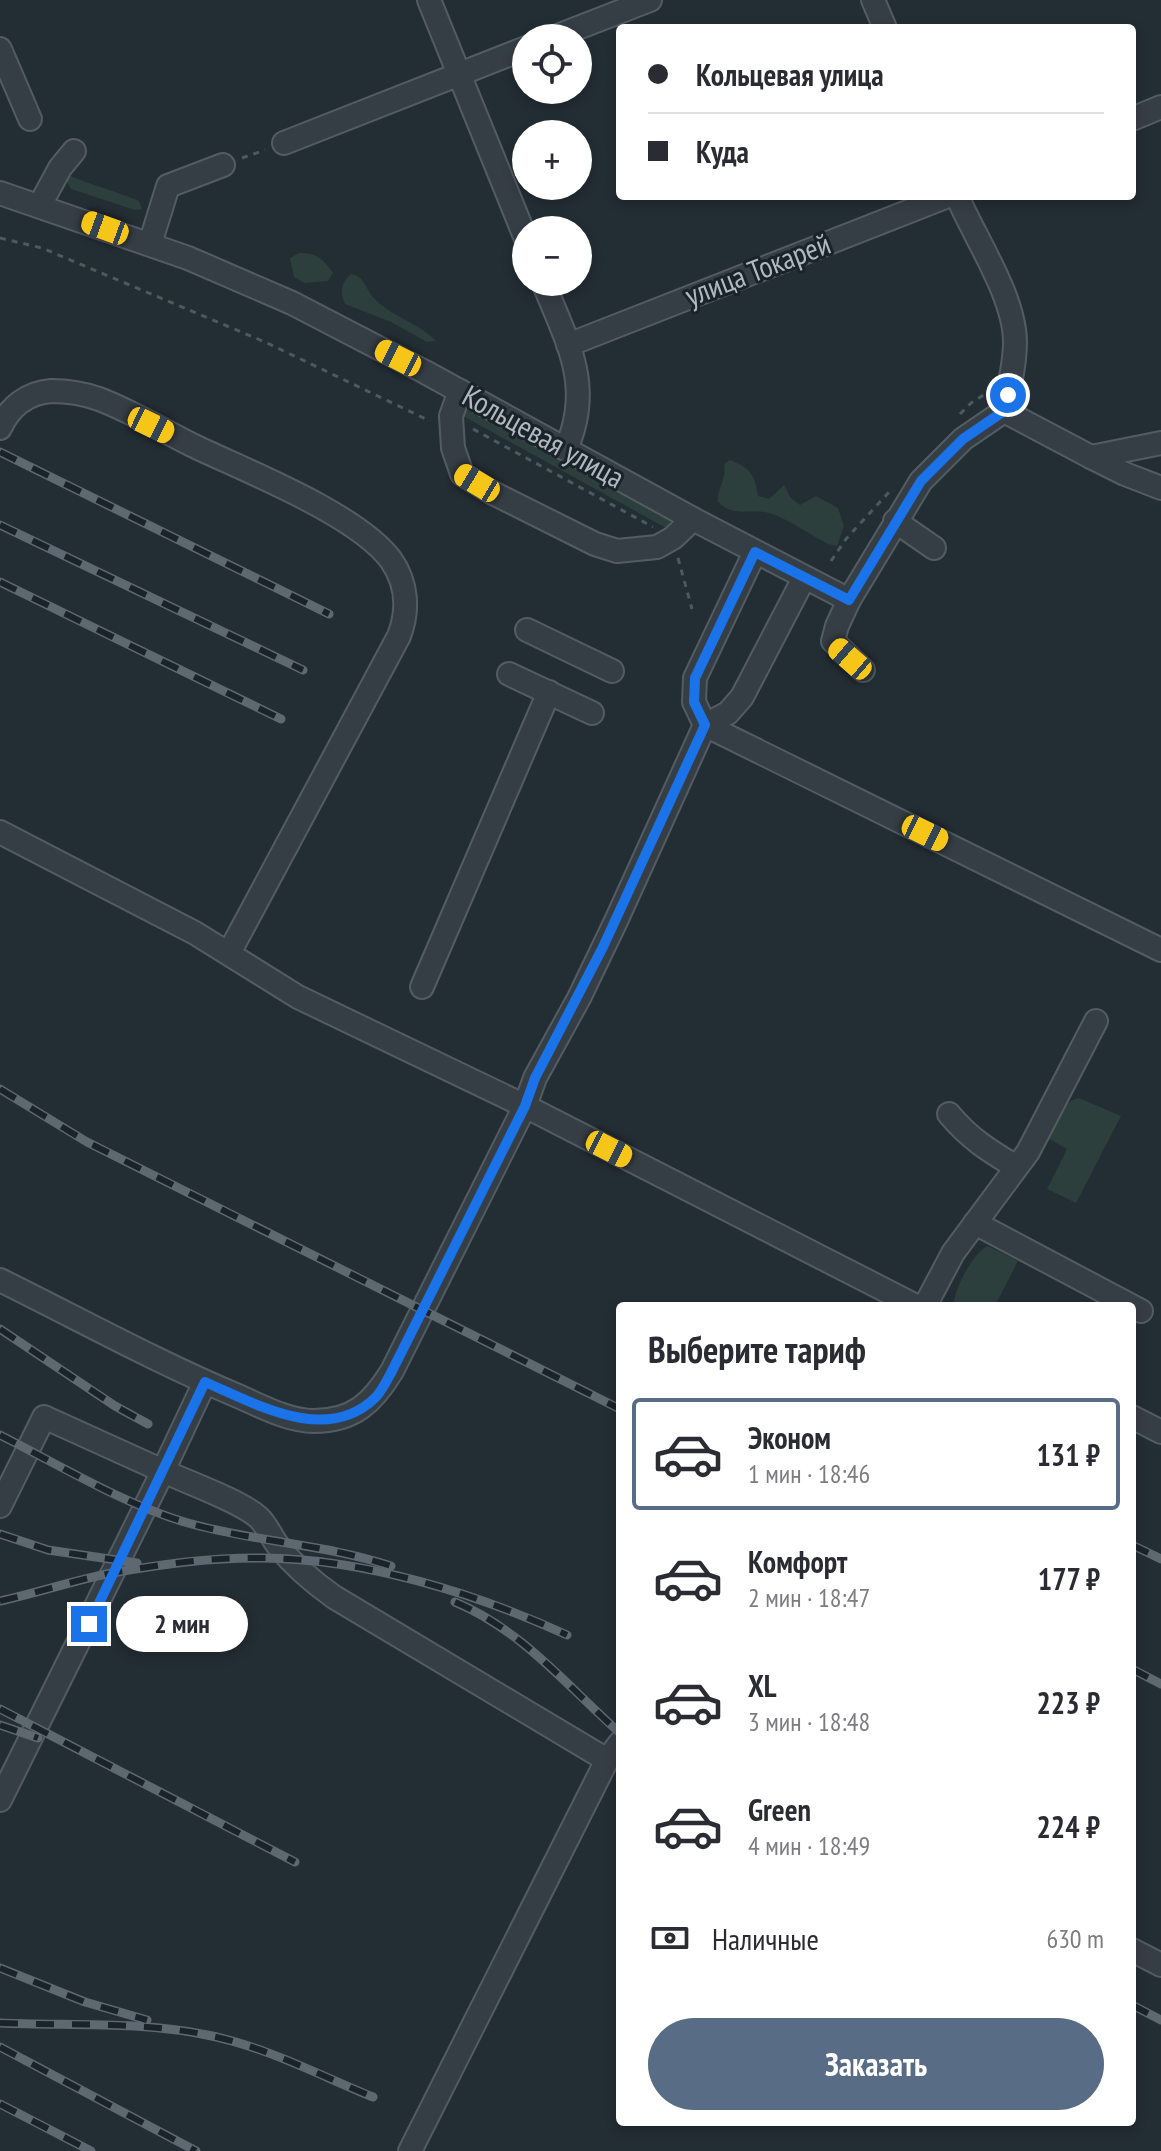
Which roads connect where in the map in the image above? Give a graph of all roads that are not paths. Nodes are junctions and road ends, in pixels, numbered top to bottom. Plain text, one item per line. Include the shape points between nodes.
1 (429, 0) edge
2 (650, 0) edge
3 (873, 0) edge
4 (588, 24) edge
5 (883, 24) edge
6 (0, 49) edge
7 (512, 54) edge
8 (460, 74) junction
9 (1161, 107) edge
10 (1136, 117) edge
11 (30, 119) dead end
12 (284, 143) road end
13 (74, 151) dead end
14 (223, 165) road end
15 (0, 193) edge
16 (938, 200) edge
17 (959, 200) edge
18 (40, 205) junction
19 (517, 216) edge
20 (150, 244) junction
21 (549, 296) edge
22 (568, 345) junction
23 (460, 391) junction
24 (1004, 411) junction
25 (0, 428) edge
26 (1161, 443) edge
27 (566, 449) junction
28 (1091, 457) junction
29 (1161, 488) edge
30 (693, 519) junction
31 (895, 521) junction
32 (934, 548) dead end
33 (755, 552) junction
34 (804, 578) junction
35 (849, 600) junction
36 (527, 630) dead end
37 (863, 670) dead end
38 (612, 671) dead end
39 (509, 674) dead end
40 (549, 692) junction
41 (592, 713) dead end
42 (705, 725) junction
43 (0, 832) edge
44 (1161, 950) edge
45 (229, 953) junction
46 (422, 987) dead end
47 (1096, 1021) dead end
48 (525, 1106) junction
49 (949, 1114) dead end
50 (1016, 1167) junction
51 (975, 1223) junction
52 (0, 1280) edge
53 (908, 1302) edge
54 (927, 1302) edge
55 (1124, 1302) edge
56 (1136, 1308) edge
57 (1141, 1311) dead end
58 (205, 1382) junction
59 (1136, 1419) edge
60 (1161, 1432) edge
61 (163, 1471) junction
62 (0, 1506) edge
63 (613, 1752) edge
64 (0, 1800) edge
65 (1136, 1952) edge
66 (1161, 1965) edge
67 (410, 2151) edge

1 - 8 street
2 - 4 street
3 - 5 street
6 - 11 street
7 - 8 street
8 - 12 street
8 - 19 street
9 - 10 street
13 - 18 street
14 - 20 street via 168,186
15 - 18 street, Кольцевая улица
16 - 22 street, улица Токарей
17 - 24 street via 1014,324 1014,362
18 - 20 street, Кольцевая улица
20 - 23 street, Кольцевая улица via 292,303
21 - 22 street
22 - 27 street via 579,394
23 - 27 street, Кольцевая улица
23 - 30 street via 451,416 453,448 462,474 491,492 617,551 657,547
24 - 28 street
24 - 31 street via 939,461
25 - 45 street via 19,401 35,393 99,399 334,514 381,549 402,581 406,612 399,636
26 - 28 street
27 - 30 street, Кольцевая улица
28 - 29 street
30 - 33 street, Кольцевая улица
31 - 32 street
31 - 35 street
33 - 34 street, Кольцевая улица
33 - 42 street via 695,678 694,702
34 - 35 street, Кольцевая улица
34 - 42 street via 737,704
35 - 37 street via 833,641
36 - 38 street
39 - 40 street
40 - 41 street
40 - 46 street
42 - 44 street
42 - 48 street via 625,926 579,998
43 - 45 street
45 - 48 street via 298,997
47 - 50 street
48 - 53 street
48 - 58 street via 376,1397 356,1411 313,1421 287,1416
49 - 50 street via 966,1135
50 - 51 street
51 - 54 street
51 - 55 street
52 - 58 street
56 - 57 street
58 - 61 street
59 - 60 street
61 - 62 street via 44,1417
61 - 63 street via 252,1512 289,1559 334,1597
61 - 64 street
63 - 67 street
65 - 66 street

